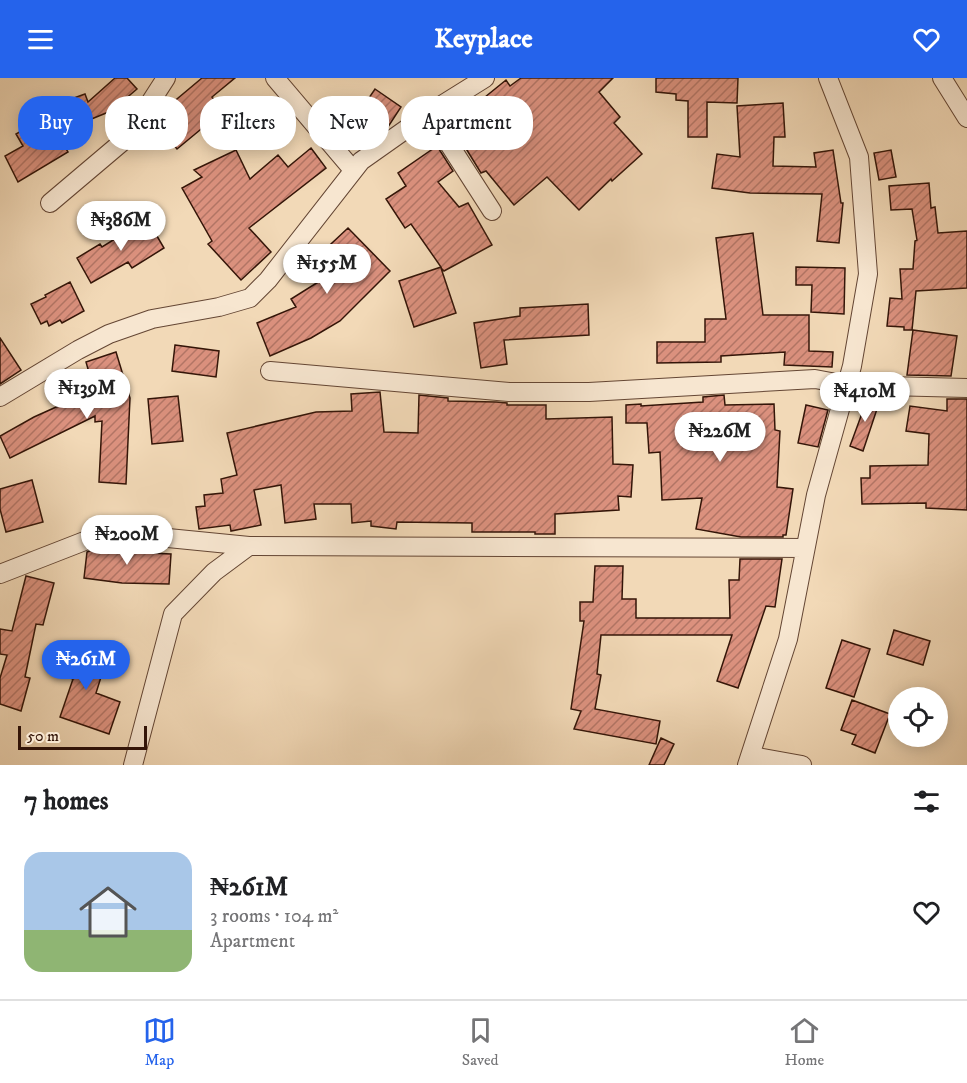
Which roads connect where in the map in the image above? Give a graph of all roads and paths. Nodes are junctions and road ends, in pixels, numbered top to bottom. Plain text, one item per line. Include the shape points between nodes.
1 (166, 78) edge
2 (275, 78) edge
3 (485, 78) edge
4 (828, 78) edge
5 (942, 78) edge
6 (456, 96) edge
7 (967, 118) edge
8 (401, 133) edge
9 (453, 150) edge
10 (353, 170) junction
11 (50, 203) dead end
12 (492, 211) dead end
13 (270, 371) dead end
14 (847, 385) junction
15 (967, 388) edge
16 (0, 397) edge
17 (249, 546) junction
18 (805, 548) junction
19 (0, 574) edge
20 (750, 760) edge
21 (133, 765) edge
22 (802, 765) edge

1 - 11 street via 128,137
2 - 10 street
3 - 6 street
4 - 14 street via 859,157 868,274
5 - 7 street
8 - 10 street
9 - 12 street
10 - 16 street via 250,298 152,319 109,334
13 - 14 street via 509,392 589,392 815,379
14 - 15 street
14 - 18 street
17 - 18 street
17 - 19 street via 100,535
17 - 21 street via 214,572 173,614
18 - 20 street via 788,639
20 - 22 street

